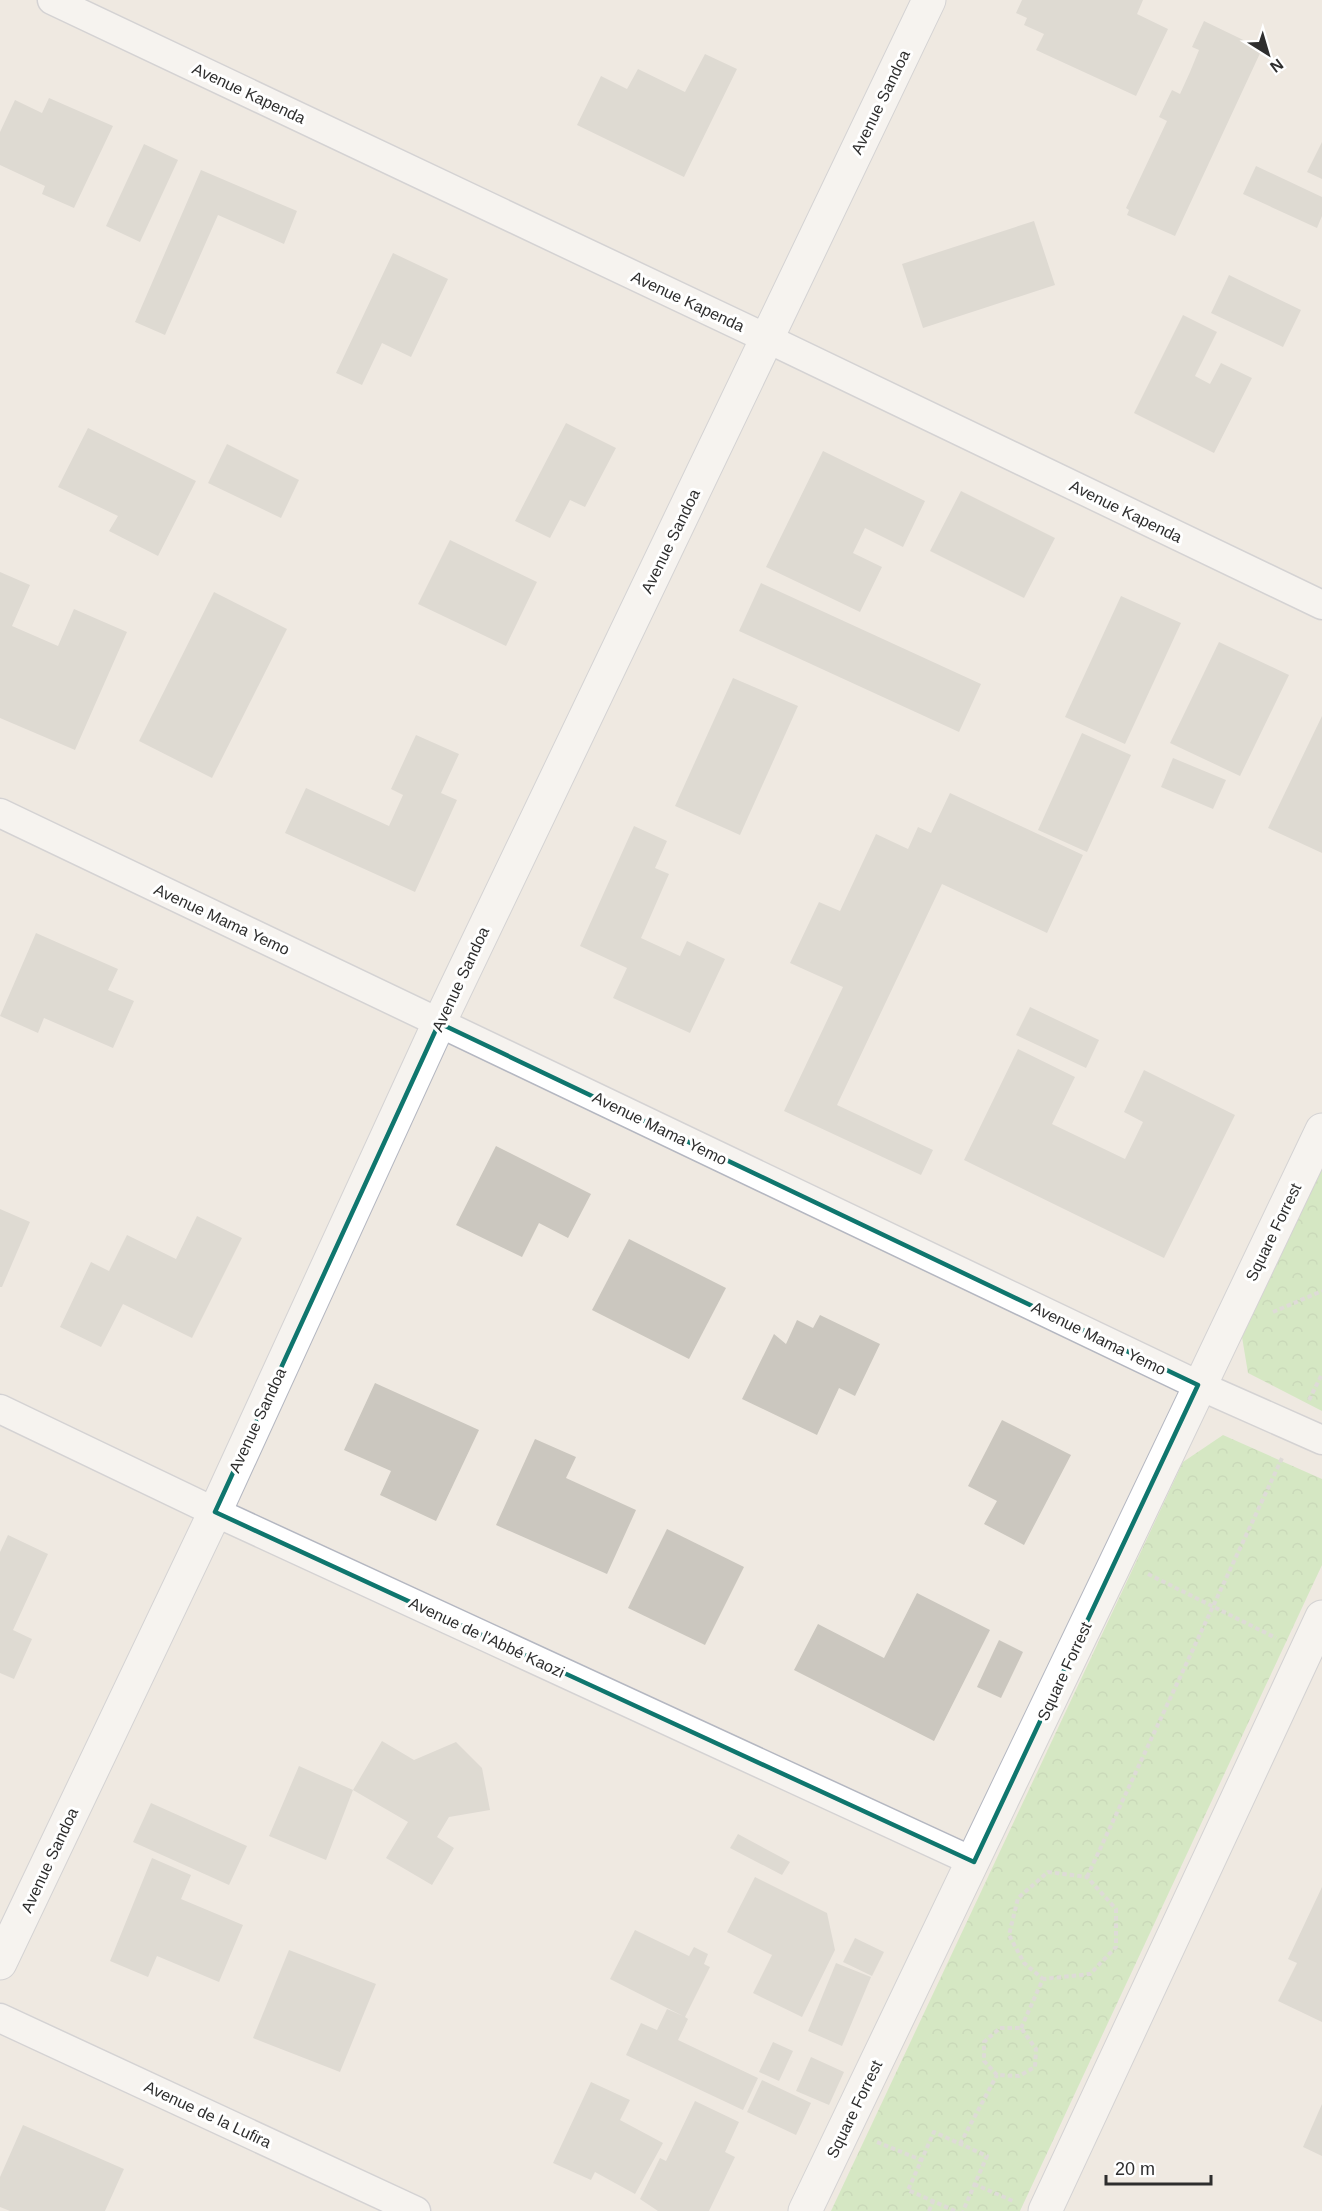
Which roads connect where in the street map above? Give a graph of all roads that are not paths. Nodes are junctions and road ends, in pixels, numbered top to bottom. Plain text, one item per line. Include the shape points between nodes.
1 (52, 0) edge
2 (930, 0) edge
3 (766, 338) junction
4 (1322, 605) edge
5 (0, 813) edge
6 (439, 1023) junction
7 (1322, 1130) edge
8 (1198, 1385) junction
9 (0, 1409) edge
10 (1322, 1440) edge
11 (215, 1512) junction
12 (1322, 1617) edge
13 (974, 1862) junction
14 (0, 1962) edge
15 (0, 2018) edge
16 (1030, 2207) edge
17 (416, 2211) edge
18 (805, 2211) edge

1 - 3 street, Avenue Kapenda
2 - 3 street, Avenue Sandoa
3 - 4 street, Avenue Kapenda
3 - 6 street, Avenue Sandoa
5 - 6 street, Avenue Mama Yemo
6 - 8 street, Avenue Mama Yemo
6 - 11 street, Avenue Sandoa
7 - 8 street, Square Forrest
8 - 10 street, Avenue Mama Yemo
8 - 13 street, Square Forrest
9 - 11 street, Avenue de l'Abbé Kaozi
11 - 13 street, Avenue de l'Abbé Kaozi
11 - 14 street, Avenue Sandoa
12 - 16 street
13 - 18 street, Square Forrest
15 - 17 street, Avenue de la Lufira

